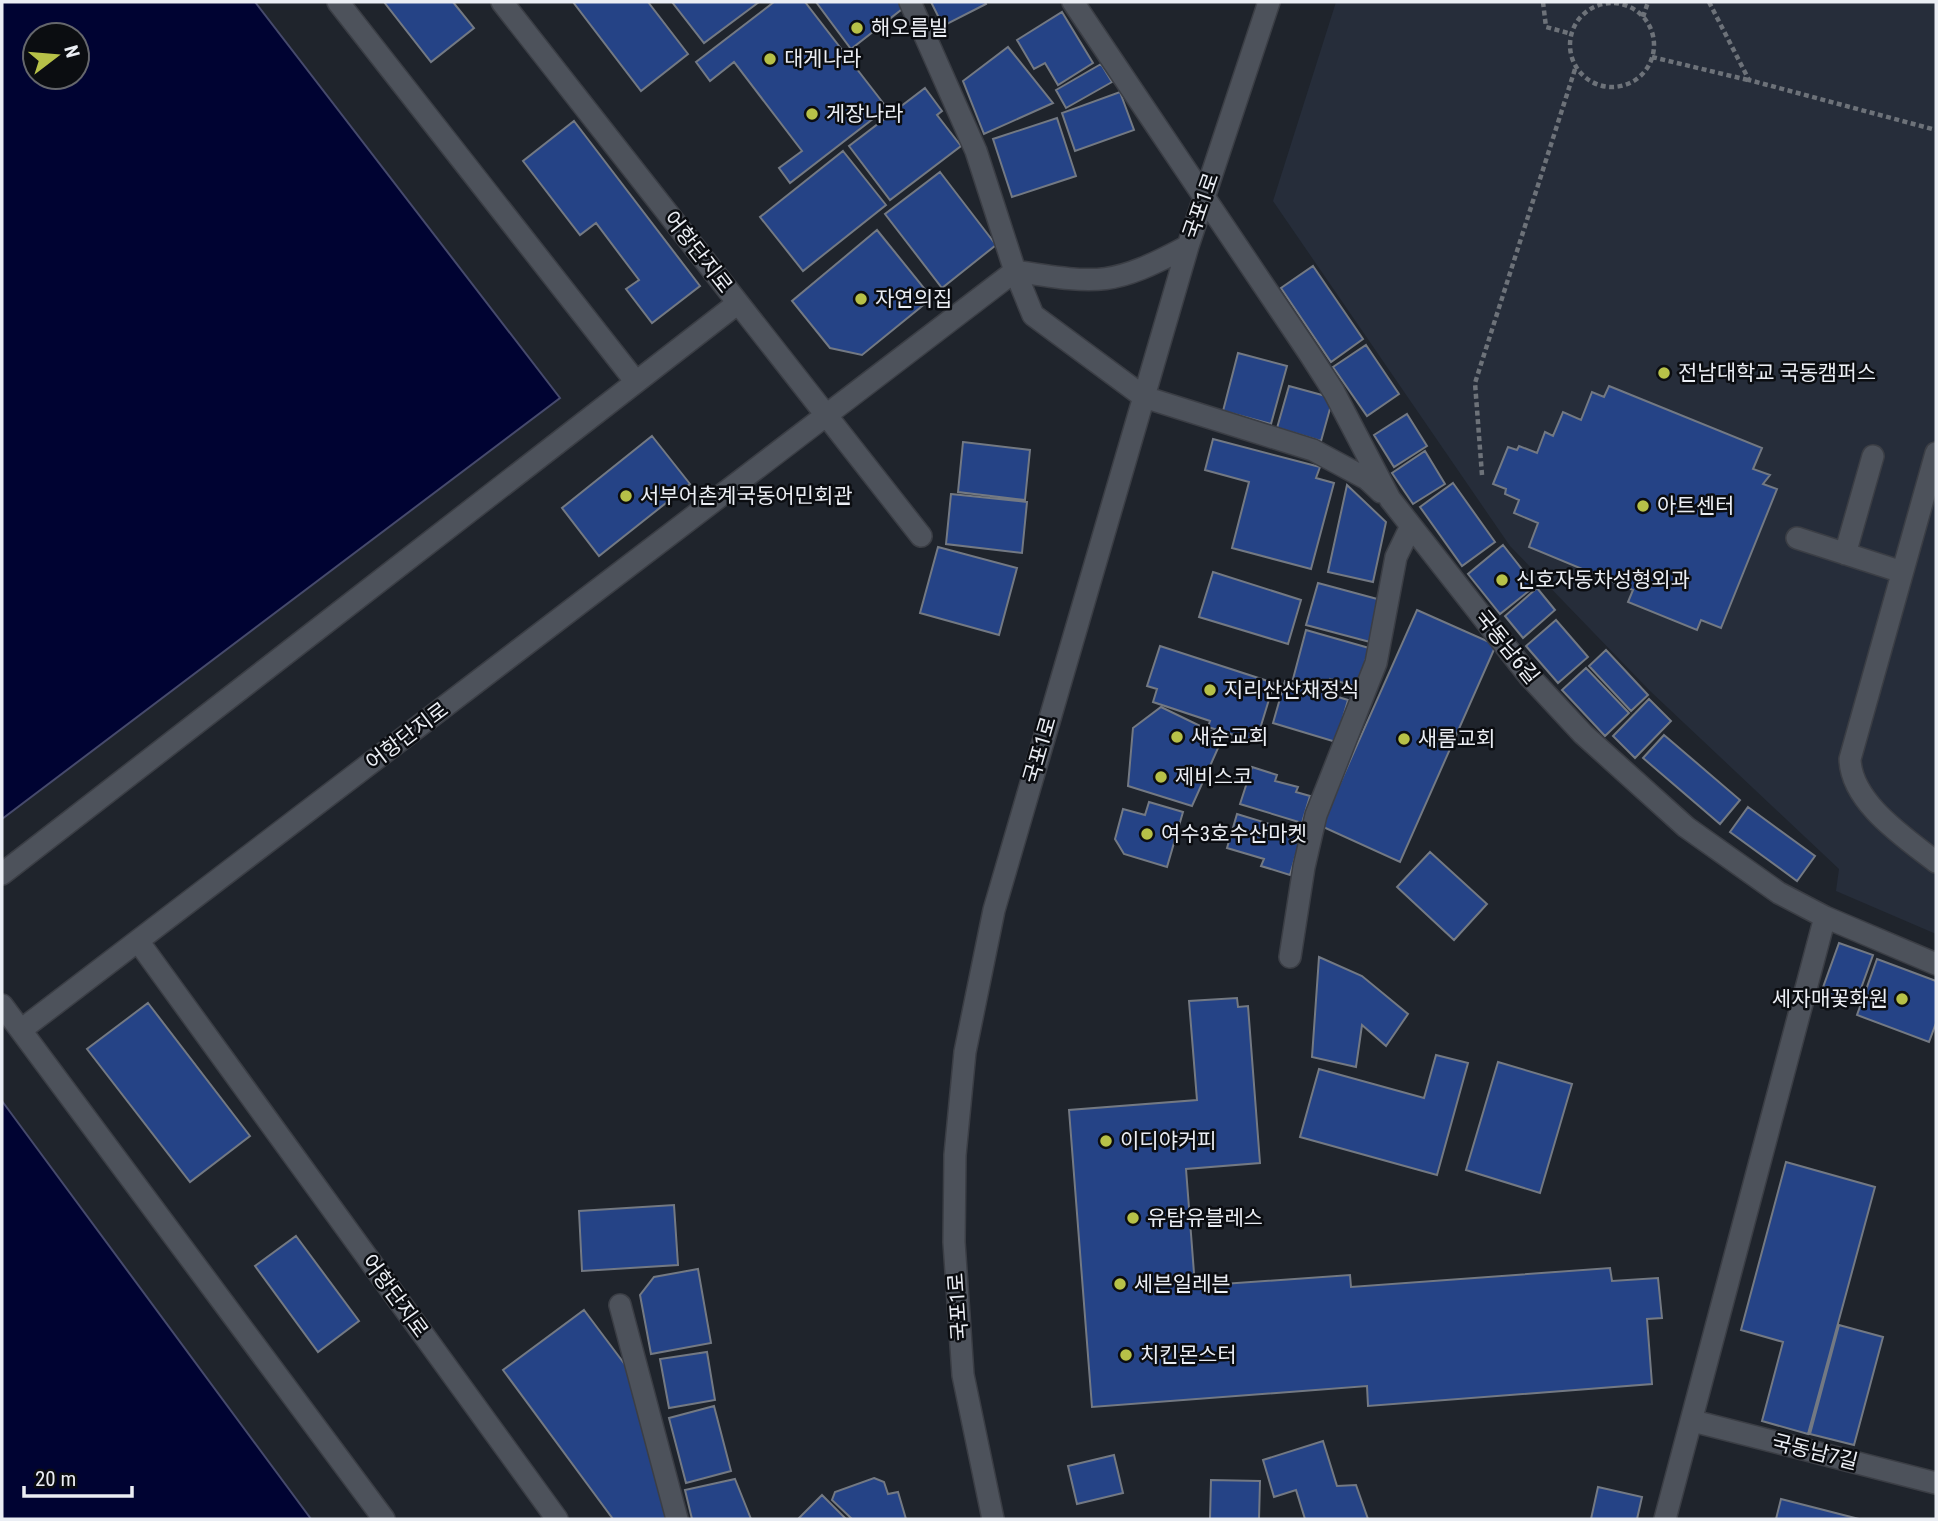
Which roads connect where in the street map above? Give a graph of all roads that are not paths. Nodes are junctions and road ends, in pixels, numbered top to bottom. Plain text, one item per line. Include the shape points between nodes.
1 (338, 2) edge
2 (502, 2) edge
3 (910, 2) edge
4 (1073, 2) edge
5 (1269, 2) edge
6 (1204, 200) junction
7 (1188, 246) junction
8 (1015, 271) junction
9 (738, 303) junction
10 (636, 382) junction
11 (1144, 397) junction
12 (826, 415) junction
13 (1936, 453) edge
14 (1873, 456) dead end
15 (1390, 499) junction
16 (1411, 526) junction
17 (921, 536) dead end
18 (1797, 538) dead end
19 (1845, 554) junction
20 (1902, 572) junction
21 (1936, 862) edge
22 (2, 874) edge
23 (1825, 917) junction
24 (138, 941) junction
25 (1290, 957) dead end
26 (1936, 964) edge
27 (2, 1005) edge
28 (21, 1030) junction
29 (620, 1305) dead end
30 (1693, 1421) junction
31 (1936, 1483) edge
32 (384, 1519) edge
33 (557, 1519) edge
34 (677, 1519) edge
35 (993, 1519) edge
36 (1665, 1519) edge

1 - 10 street
2 - 9 street, 어항단지로
3 - 8 street via 976,152
4 - 6 street, 국동남6길
5 - 6 street, 국포1로
6 - 7 street, 국포1로
6 - 15 street, 국동남6길 via 1334,392
7 - 8 street via 1144,270 1113,280 1092,282
7 - 11 street, 국포1로
8 - 11 street via 1039,322
8 - 12 street
9 - 10 street
9 - 12 street, 어항단지로
10 - 22 street
11 - 15 street via 1313,450 1367,479
11 - 35 street, 국포1로 via 994,910 965,1052 955,1155 954,1242 963,1375
12 - 17 street
12 - 24 street, 어항단지로
13 - 20 street
14 - 19 street
15 - 16 street, 국동남6길
16 - 23 street, 국동남6길 via 1529,676 1630,779 1735,863
16 - 25 street via 1396,557 1376,663 1316,815
18 - 19 street
19 - 20 street
20 - 21 street via 1851,748 1850,770 1867,803
23 - 26 street, 국동남6길
23 - 30 street
24 - 28 street
24 - 33 street, 어항단지로
27 - 28 street
28 - 32 street
29 - 34 street
30 - 31 street, 국동남7길
30 - 36 street

